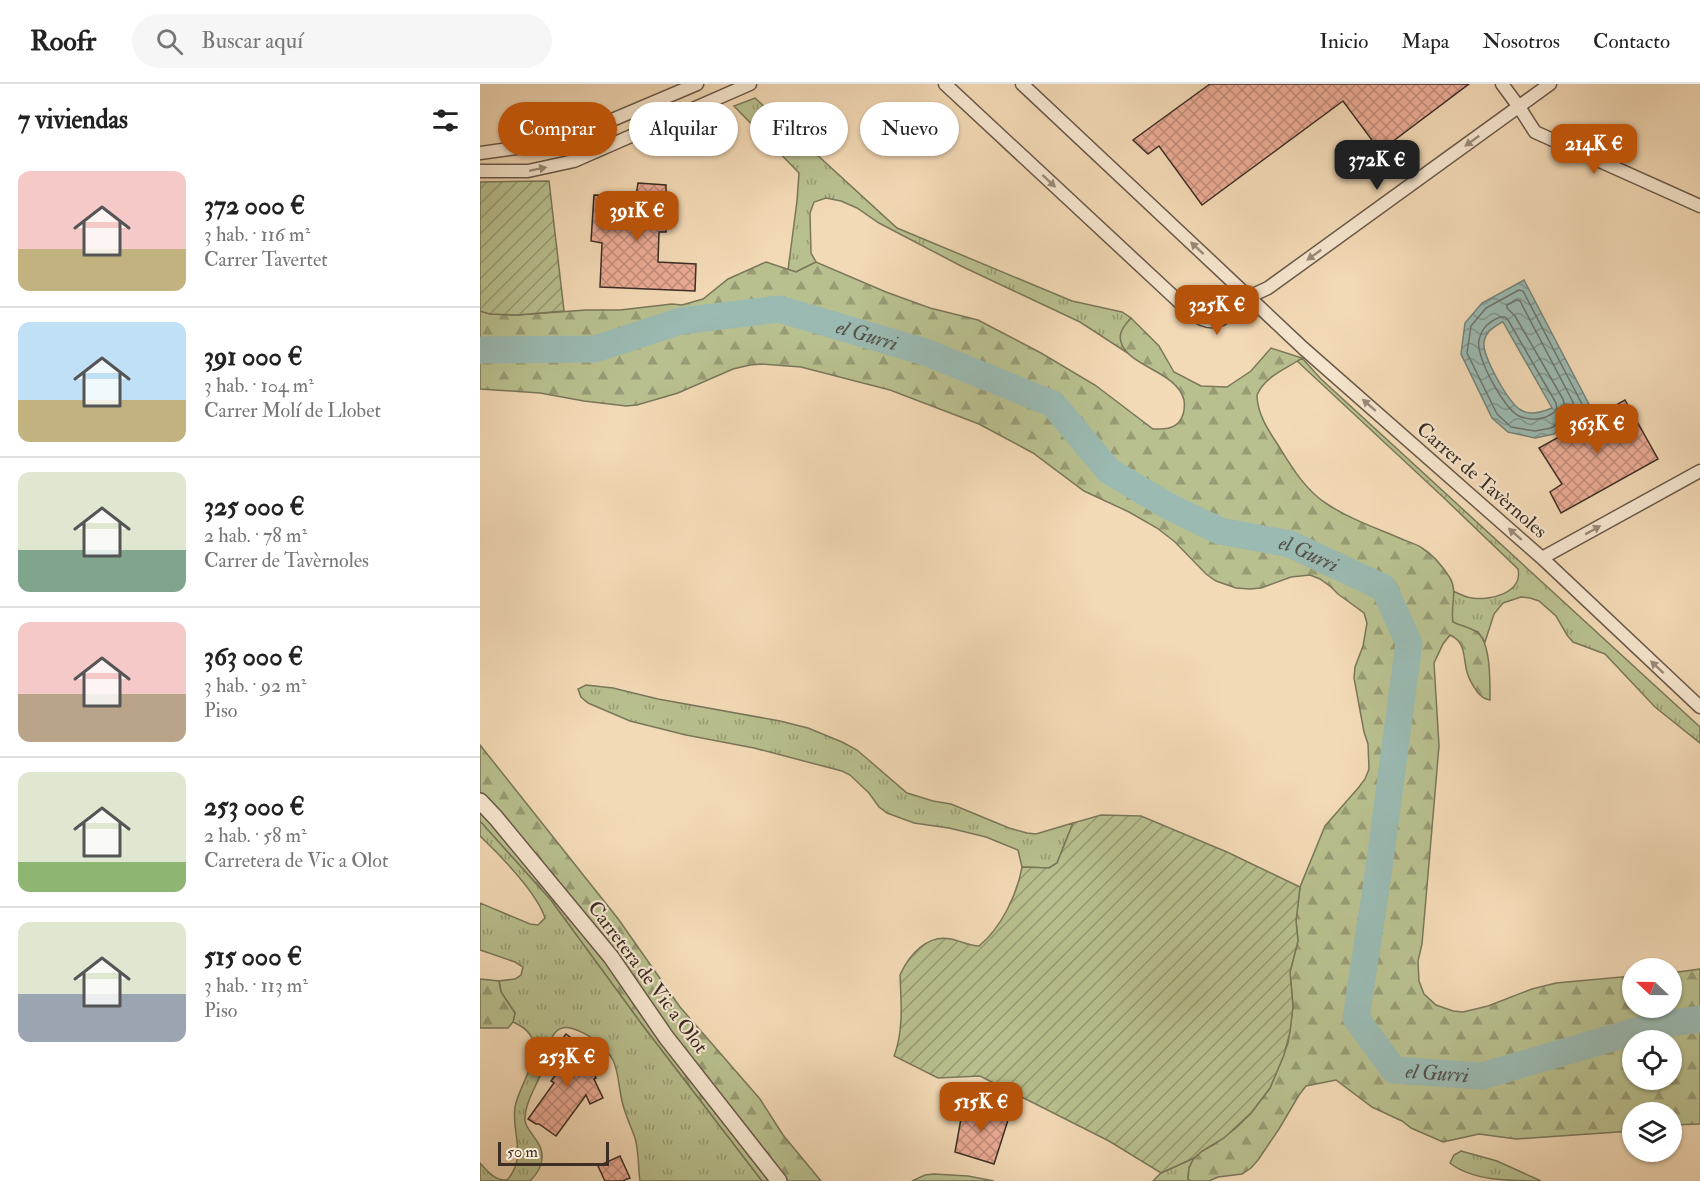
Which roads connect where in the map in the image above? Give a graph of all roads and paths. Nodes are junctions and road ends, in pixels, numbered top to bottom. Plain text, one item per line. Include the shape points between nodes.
1 (697, 84) edge
2 (750, 84) edge
3 (945, 84) edge
4 (1022, 84) edge
5 (1502, 84) edge
6 (1550, 84) edge
7 (1519, 107) junction
8 (480, 153) edge
9 (480, 171) edge
10 (1700, 206) edge
11 (1243, 299) junction
12 (1700, 471) edge
13 (1542, 558) junction
14 (1700, 707) edge
15 (480, 801) edge
16 (779, 1181) edge

1 - 8 street via 560,142
9 -> 2 street via 528,171 574,161
3 -> 11 street via 1200,320 1226,317
11 -> 4 street, Carrer de Tavèrnoles via 1236,285
5 - 7 street
6 - 7 street
7 - 10 street via 1535,132
7 -> 11 street via 1268,288
13 -> 11 street, Carrer de Tavèrnoles
13 -> 12 street
14 -> 13 street, Carrer de Tavèrnoles
15 - 16 street, Carretera de Vic a Olot via 611,957 666,1037

